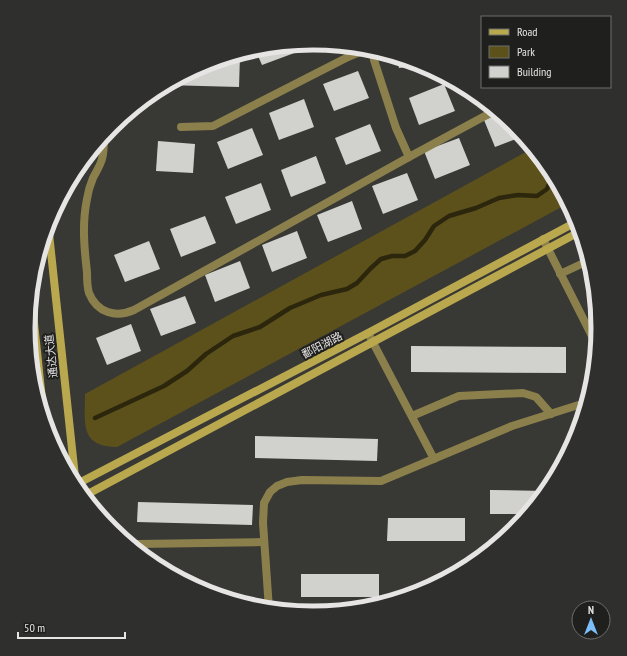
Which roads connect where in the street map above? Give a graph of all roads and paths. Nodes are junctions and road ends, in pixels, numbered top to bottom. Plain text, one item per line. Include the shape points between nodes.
1 (357, 53) edge
2 (374, 56) edge
3 (490, 113) edge
4 (181, 127) dead end
5 (102, 146) edge
6 (409, 157) junction
7 (572, 224) edge
8 (576, 234) edge
9 (50, 239) edge
10 (543, 239) junction
11 (548, 248) junction
12 (584, 263) edge
13 (560, 274) junction
14 (368, 333) junction
15 (592, 335) edge
16 (36, 338) edge
17 (373, 342) junction
18 (40, 383) edge
19 (582, 404) edge
20 (551, 414) junction
21 (412, 416) junction
22 (434, 459) junction
23 (74, 471) edge
24 (82, 483) edge
25 (89, 493) edge
26 (264, 542) junction
27 (138, 544) dead end
28 (269, 603) edge

1 - 4 street via 213,126
2 - 6 street via 393,120
3 - 6 street
5 - 6 street via 103,158 92,179 87,199 84,247 89,292 106,312 115,314 134,310
7 - 10 street, 鄱阳湖路
8 - 11 street, 鄱阳湖路
9 - 23 street, 通达大道
10 - 11 street
10 - 14 street, 鄱阳湖路
11 - 13 street
11 - 17 street, 鄱阳湖路
12 - 13 street
13 - 15 street
14 - 17 street
14 - 24 street, 鄱阳湖路
16 - 18 street, 通达大道
17 - 21 street
17 - 25 street, 鄱阳湖路
19 - 20 street
20 - 21 street via 536,397 523,393 459,396
20 - 22 street via 512,426
21 - 22 street
22 - 26 street via 381,481 302,480 277,486 270,492 264,504
26 - 27 street
26 - 28 street

